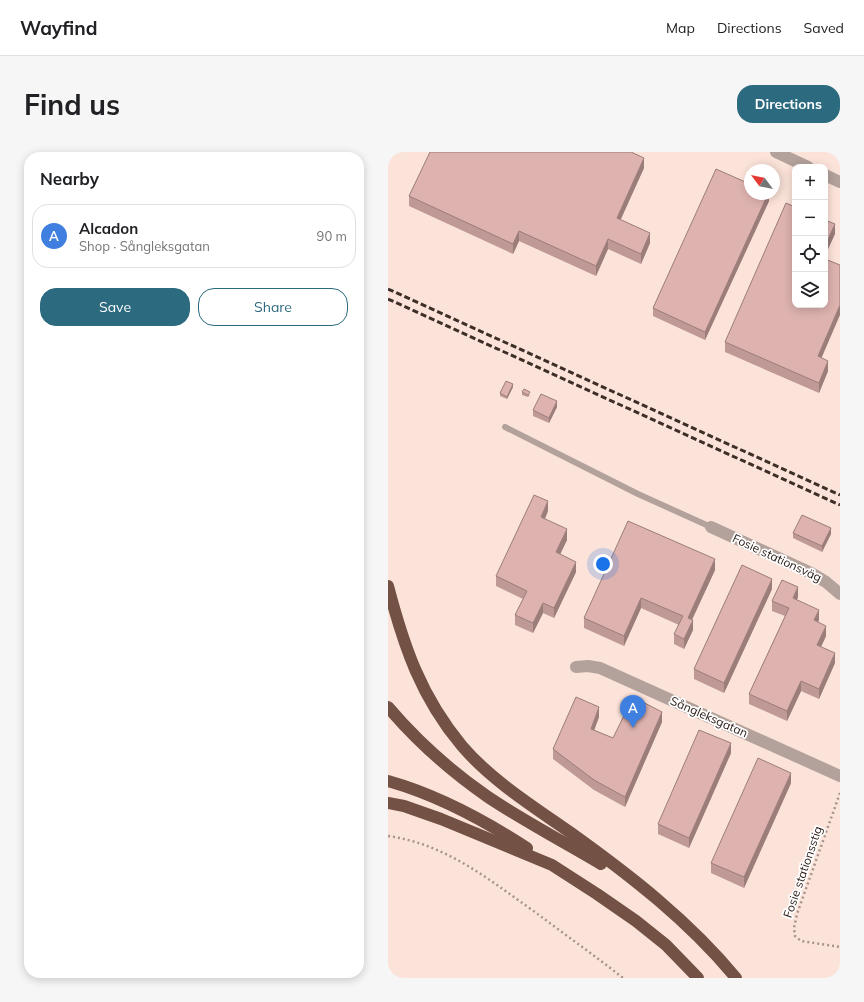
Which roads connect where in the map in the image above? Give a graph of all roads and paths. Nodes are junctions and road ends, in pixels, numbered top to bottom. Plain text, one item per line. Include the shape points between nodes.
1 (776, 152) edge
2 (802, 164) edge
3 (828, 176) edge
4 (840, 182) edge
5 (505, 427) dead end
6 (711, 528) joint
7 (388, 586) edge
8 (840, 594) edge
9 (576, 667) dead end
10 (388, 707) edge
11 (840, 776) edge
12 (388, 781) edge
13 (840, 793) edge
14 (388, 803) edge
15 (388, 836) edge
16 (552, 865) junction
17 (648, 890) junction
18 (840, 947) edge
19 (622, 978) edge
20 (698, 978) edge
21 (736, 978) edge

1 - 2 street
3 - 4 street
5 - 6 lane
6 - 8 street, Fosie stationsväg via 811,573
7 - 17 highway via 403,640 419,680 434,708 463,747 501,782
9 - 11 street, Sångleksgatan via 600,668
10 - 17 highway via 402,724 444,762 488,796
12 - 16 highway via 437,798 467,812
13 - 18 path, Fosie stationsstig via 794,928 795,936 802,941
14 - 16 highway via 441,819
15 - 19 path via 437,849 463,863
16 - 20 highway via 636,921 666,945
17 - 21 highway via 693,931

